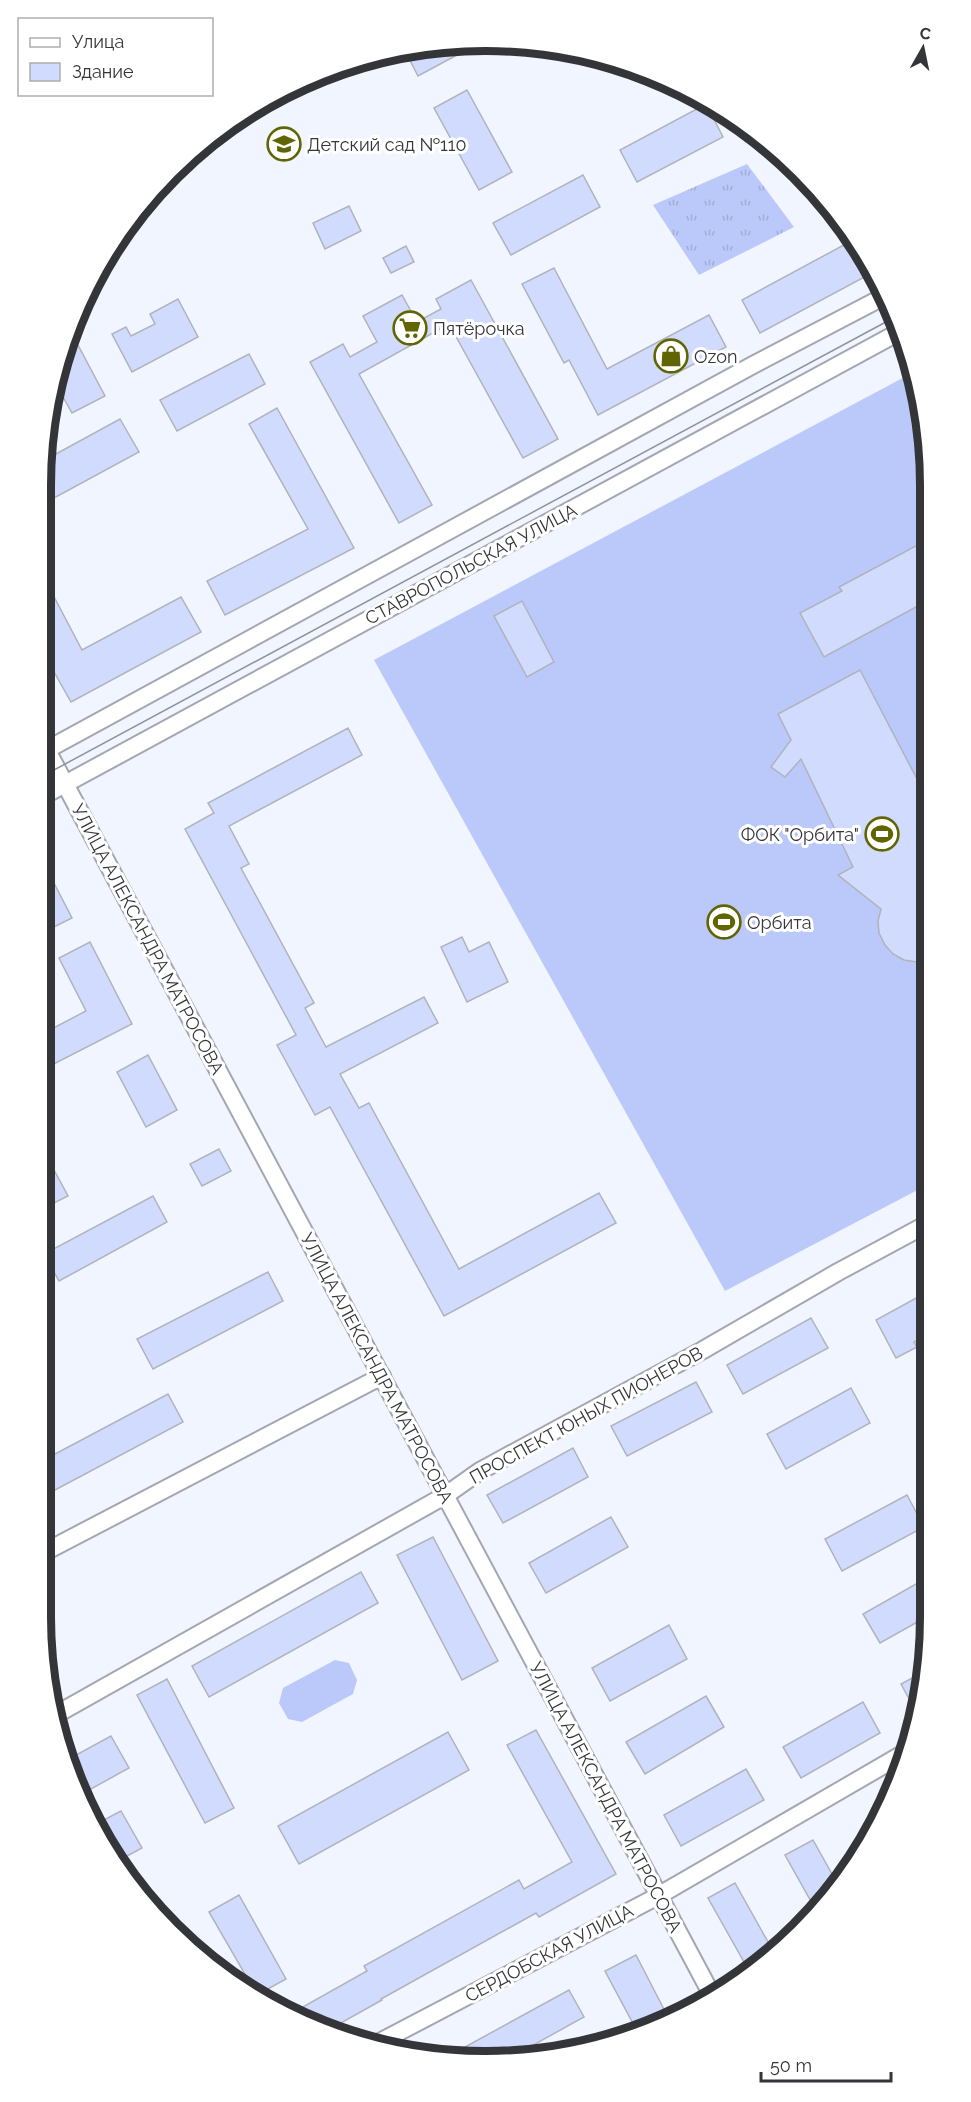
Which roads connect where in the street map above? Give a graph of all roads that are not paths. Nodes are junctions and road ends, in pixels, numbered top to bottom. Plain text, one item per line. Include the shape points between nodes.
1 (878, 300) edge
2 (893, 335) edge
3 (51, 743) edge
4 (51, 761) edge
5 (64, 784) junction
6 (51, 791) edge
7 (920, 1228) edge
8 (382, 1376) junction
9 (446, 1495) junction
10 (51, 1548) edge
11 (62, 1711) edge
12 (897, 1757) edge
13 (658, 1896) junction
14 (710, 1989) edge
15 (385, 2039) edge

1 - 3 street
2 - 5 street, СТАВРОПОЛЬСКАЯ УЛИЦА
4 - 5 street, УЛИЦА АЛЕКСАНДРА МАТРОСОВА
5 - 6 street, СТАВРОПОЛЬСКАЯ УЛИЦА
5 - 8 street, УЛИЦА АЛЕКСАНДРА МАТРОСОВА
7 - 9 street, ПРОСПЕКТ ЮНЫХ ПИОНЕРОВ via 480,1471
8 - 9 street, УЛИЦА АЛЕКСАНДРА МАТРОСОВА
8 - 10 street
9 - 11 street, ПРОСПЕКТ ЮНЫХ ПИОНЕРОВ
9 - 13 street, УЛИЦА АЛЕКСАНДРА МАТРОСОВА
12 - 13 street, СЕРДОБСКАЯ УЛИЦА
13 - 14 street, УЛИЦА АЛЕКСАНДРА МАТРОСОВА
13 - 15 street, СЕРДОБСКАЯ УЛИЦА

